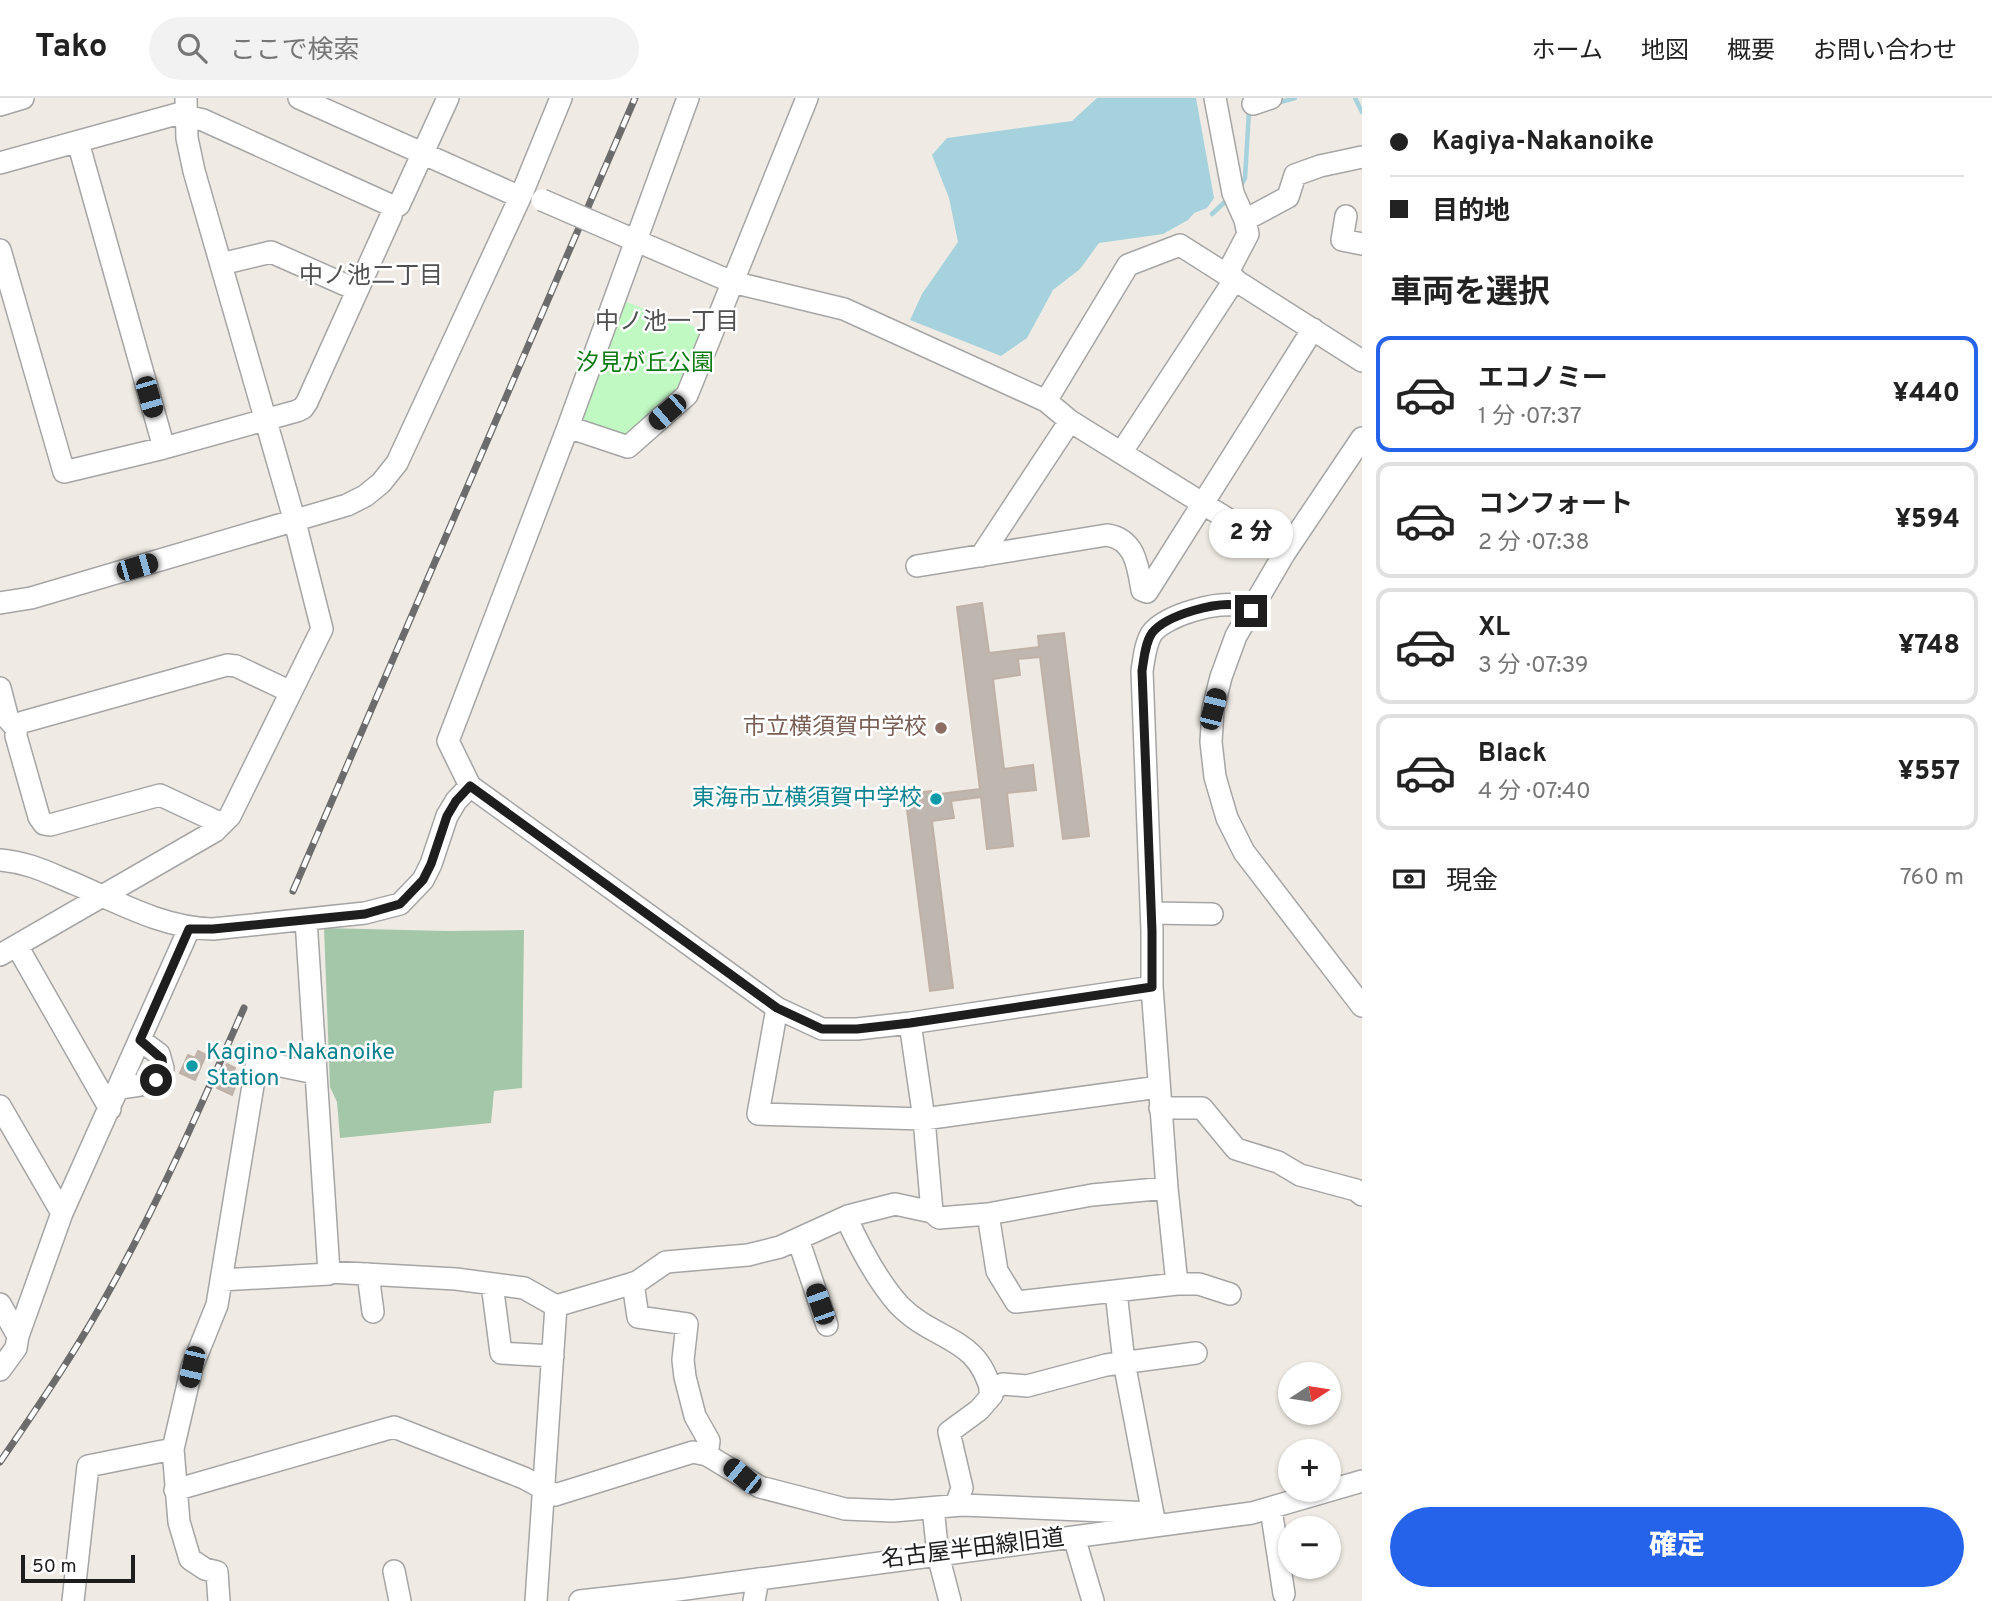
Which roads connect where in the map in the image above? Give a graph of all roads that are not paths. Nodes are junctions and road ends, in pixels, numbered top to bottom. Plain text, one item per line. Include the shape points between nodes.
1 (23, 98) edge
2 (299, 98) edge
3 (561, 98) edge
4 (688, 98) edge
5 (807, 98) edge
6 (1215, 98) edge
7 (445, 99) edge
8 (0, 105) edge
9 (186, 107) edge
10 (78, 142) junction
11 (423, 154) junction
12 (1362, 157) edge
13 (0, 163) edge
14 (528, 196) junction
15 (392, 209) junction
16 (1346, 216) dead end
17 (1245, 220) junction
18 (631, 239) junction
19 (1362, 244) edge
20 (0, 250) edge
21 (221, 264) junction
22 (1231, 276) junction
23 (732, 282) junction
24 (357, 290) junction
25 (7, 304) edge
26 (1313, 329) junction
27 (1362, 361) edge
28 (1046, 401) junction
29 (265, 418) junction
30 (1070, 421) junction
31 (568, 427) junction
32 (1362, 438) edge
33 (164, 448) junction
34 (1121, 453) junction
35 (1355, 464) edge
36 (1203, 503) junction
37 (295, 522) junction
38 (1284, 554) junction
39 (981, 556) junction
40 (917, 566) dead end
41 (0, 603) edge
42 (1251, 611) junction
43 (0, 688) edge
44 (291, 692) junction
45 (16, 728) junction
46 (470, 786) junction
47 (222, 824) junction
48 (0, 860) edge
49 (103, 895) junction
50 (1152, 913) junction
51 (1212, 914) dead end
52 (306, 920) junction
53 (189, 929) junction
54 (8, 951) edge
55 (1152, 987) junction
56 (1362, 1006) edge
57 (777, 1008) junction
58 (910, 1023) junction
59 (140, 1040) junction
60 (315, 1073) junction
61 (119, 1088) junction
62 (1160, 1097) junction
63 (0, 1106) edge
64 (110, 1109) junction
65 (924, 1119) junction
66 (1167, 1188) junction
67 (1362, 1195) edge
68 (932, 1212) junction
69 (62, 1213) junction
70 (988, 1214) junction
71 (846, 1217) junction
72 (798, 1239) junction
73 (330, 1274) dead end
74 (368, 1274) junction
75 (221, 1280) junction
76 (633, 1283) junction
77 (492, 1284) junction
78 (1177, 1284) junction
79 (1116, 1292) junction
80 (1230, 1294) dead end
81 (0, 1304) edge
82 (556, 1306) junction
83 (373, 1312) dead end
84 (827, 1325) dead end
85 (18, 1336) junction
86 (1196, 1353) dead end
87 (553, 1356) junction
88 (1124, 1363) junction
89 (0, 1370) edge
90 (990, 1390) junction
91 (173, 1449) junction
92 (707, 1455) junction
93 (1362, 1481) edge
94 (545, 1488) junction
95 (175, 1490) junction
96 (957, 1505) junction
97 (933, 1508) junction
98 (1271, 1509) junction
99 (1154, 1520) junction
100 (1074, 1537) junction
101 (938, 1555) junction
102 (394, 1571) dead end
103 (758, 1579) junction
104 (1284, 1594) dead end
105 (73, 1601) edge
106 (219, 1601) edge
107 (400, 1601) edge
108 (536, 1601) edge
109 (580, 1601) edge
110 (754, 1601) edge
111 (950, 1601) edge
112 (1093, 1601) edge

1 - 8 street
2 - 11 street
3 - 14 street
4 - 18 street
5 - 23 street
6 - 17 street via 1233,193
7 - 11 street
9 - 10 street via 177,114
9 - 15 street via 202,120
9 - 21 street via 194,172
10 - 13 street
10 - 33 street
11 - 14 street
11 - 15 street via 399,205
12 - 17 street via 1295,175 1288,197
14 - 18 street, bridge
14 - 37 street via 397,463 365,496
15 - 24 street
16 - 19 street via 1342,240
17 - 22 street via 1248,234
18 - 23 street
18 - 31 street
20 - 25 street
21 - 24 street via 271,252
21 - 29 street
22 - 26 street
22 - 28 street via 1180,245 1128,265
22 - 34 street
23 - 28 street via 844,309
23 - 31 street via 687,395 628,447
24 - 29 street via 303,408
25 - 33 street via 64,472
26 - 27 street
26 - 36 street
28 - 30 street
29 - 33 street
29 - 37 street
30 - 34 street
30 - 39 street
31 - 46 street via 448,741
32 - 35 street
34 - 36 street
35 - 38 street
36 - 38 street
36 - 39 street via 1147,592 1142,590 1130,548 1115,536
37 - 41 street
37 - 44 street via 322,629
38 - 42 street
39 - 40 street
42 - 50 street via 1220,606 1179,614 1158,627 1147,646 1142,671
42 - 56 street via 1228,656 1213,709 1215,777 1227,818 1244,852
43 - 45 street via 8,719
44 - 45 street via 232,665 23,722
44 - 47 street
45 - 47 street via 44,824 160,794
46 - 52 street via 447,816 423,880 400,904 365,914
46 - 57 street
47 - 49 street
48 - 49 street via 27,864
49 - 53 street
49 - 54 street
50 - 51 street
50 - 55 street
52 - 53 street
52 - 60 street
53 - 59 street
54 - 64 street
55 - 58 street
55 - 62 street
57 - 58 street via 822,1029
57 - 65 street via 758,1114
58 - 65 street
59 - 61 street
59 - 61 street via 159,1054 163,1068 151,1082
60 - 74 street via 329,1272
60 - 75 street via 257,1061
61 - 64 street
62 - 65 street
62 - 66 street
62 - 67 street via 1202,1108 1236,1149
63 - 69 street
64 - 69 street
65 - 68 street
66 - 70 street via 1092,1195
66 - 78 street
68 - 70 street via 939,1218
68 - 71 street via 895,1203
69 - 85 street
70 - 79 street via 997,1271 1016,1302
71 - 72 street
71 - 90 street via 864,1257 900,1305 970,1351 983,1367
72 - 76 street via 748,1255 666,1262
72 - 84 street
73 - 75 street
74 - 77 street
74 - 83 street
75 - 91 street via 192,1367
76 - 82 street
76 - 92 street via 638,1317 687,1324 685,1377 695,1416 709,1441
77 - 82 street via 524,1288
77 - 87 street via 501,1353
78 - 79 street
78 - 80 street via 1199,1284
79 - 88 street
81 - 85 street
82 - 87 street
85 - 89 street via 16,1348
86 - 88 street
87 - 94 street
88 - 90 street
88 - 99 street
90 - 96 street via 992,1395 979,1409 949,1432 962,1488
91 - 95 street
91 - 105 street via 88,1466
92 - 94 street via 693,1452 555,1495
92 - 97 street via 760,1487 845,1509
93 - 98 street, 名古屋半田線旧道
94 - 95 street via 394,1427
94 - 108 street
95 - 106 street via 190,1559 217,1572
96 - 97 street
96 - 99 street
97 - 101 street
98 - 99 street, 名古屋半田線旧道
98 - 104 street
99 - 100 street, 名古屋半田線旧道
100 - 101 street, 名古屋半田線旧道
100 - 112 street
101 - 103 street, 名古屋半田線旧道
101 - 111 street
102 - 107 street
103 - 109 street, 名古屋半田線旧道
103 - 110 street

